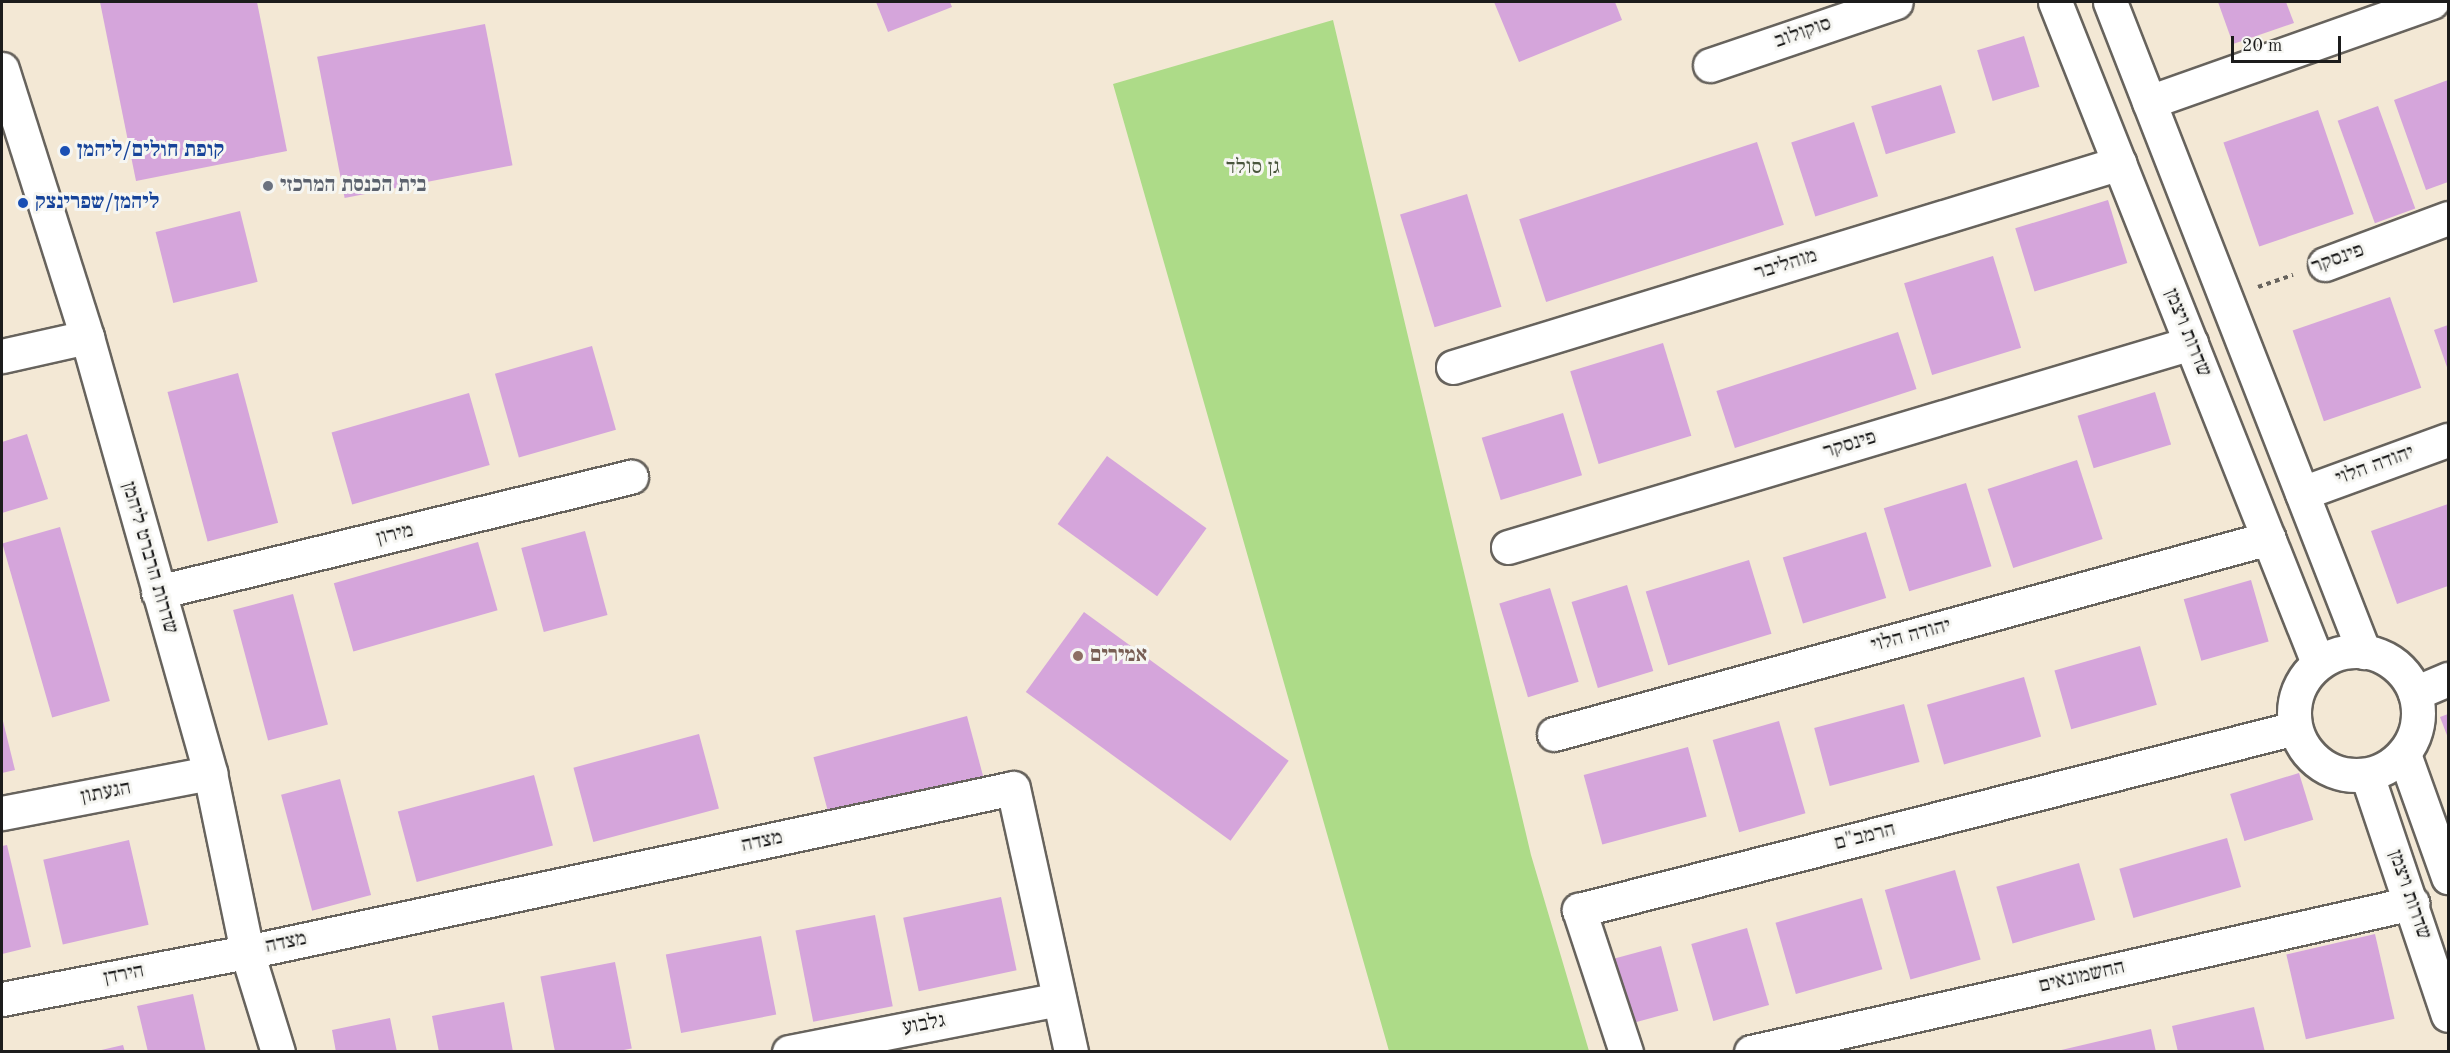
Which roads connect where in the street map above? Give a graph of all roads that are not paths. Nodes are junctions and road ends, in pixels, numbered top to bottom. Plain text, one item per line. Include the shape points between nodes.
1 (1896, 2) edge
2 (2055, 2) edge
3 (2110, 2) edge
4 (2432, 2) edge
5 (1710, 65) dead end
6 (2, 69) edge
7 (2149, 102) junction
8 (2120, 163) junction
9 (2448, 218) edge
10 (2325, 264) road end
11 (87, 337) junction
12 (2191, 343) junction
13 (2, 356) edge
14 (1452, 367) dead end
15 (2448, 440) edge
16 (631, 477) dead end
17 (2302, 493) junction
18 (2269, 538) junction
19 (1508, 548) dead end
20 (158, 592) junction
21 (2364, 652) junction
22 (2318, 663) junction
23 (2448, 680) edge
24 (2415, 693) junction
25 (2295, 728) junction
26 (1554, 734) dead end
27 (2404, 754) junction
28 (210, 773) junction
29 (2367, 775) junction
30 (2, 813) edge
31 (2448, 877) edge
32 (2412, 903) junction
33 (247, 952) junction
34 (2, 999) edge
35 (1059, 999) junction
36 (2448, 1016) edge
37 (278, 1052) edge
38 (789, 1052) edge
39 (1071, 1052) edge
40 (1626, 1052) edge
41 (1751, 1052) edge

1 - 5 street, סוקולוב
2 - 8 street, שדרות ויצמן
3 - 7 street
4 - 7 street
6 - 11 street, שדרות הרברט ליהמן
7 - 17 street
8 - 12 street, שדרות ויצמן
8 - 14 street, מוהליבר
9 - 10 street, פינסקר
11 - 13 street
11 - 20 street, שדרות הרברט ליהמן
12 - 18 street, שדרות ויצמן
12 - 19 street, פינסקר
15 - 17 street, יהודה הלוי
16 - 20 street, מירון
17 - 21 street
18 - 22 street, שדרות ויצמן
18 - 26 street, יהודה הלוי
20 - 28 street, שדרות הרברט ליהמן
21 - 22 street via 2348,651
21 - 24 street via 2396,665
22 - 25 street via 2297,692
23 - 24 street
24 - 27 street via 2415,735
25 - 29 street via 2314,759 2348,775
25 - 40 street, הרמב"ם via 1579,910
27 - 29 street via 2387,768
27 - 31 street, שדרות ויצמן
28 - 30 street, הגעתון
28 - 33 street, שדרות הרברט ליהמן
29 - 32 street, שדרות ויצמן
32 - 36 street, שדרות ויצמן
32 - 41 street, החשמונאים
33 - 34 street, הירדן
33 - 35 street, מצדה via 1013,788
33 - 37 street, שדרות הרברט ליהמן
35 - 38 street, גלבוע
35 - 39 street, מצדה

